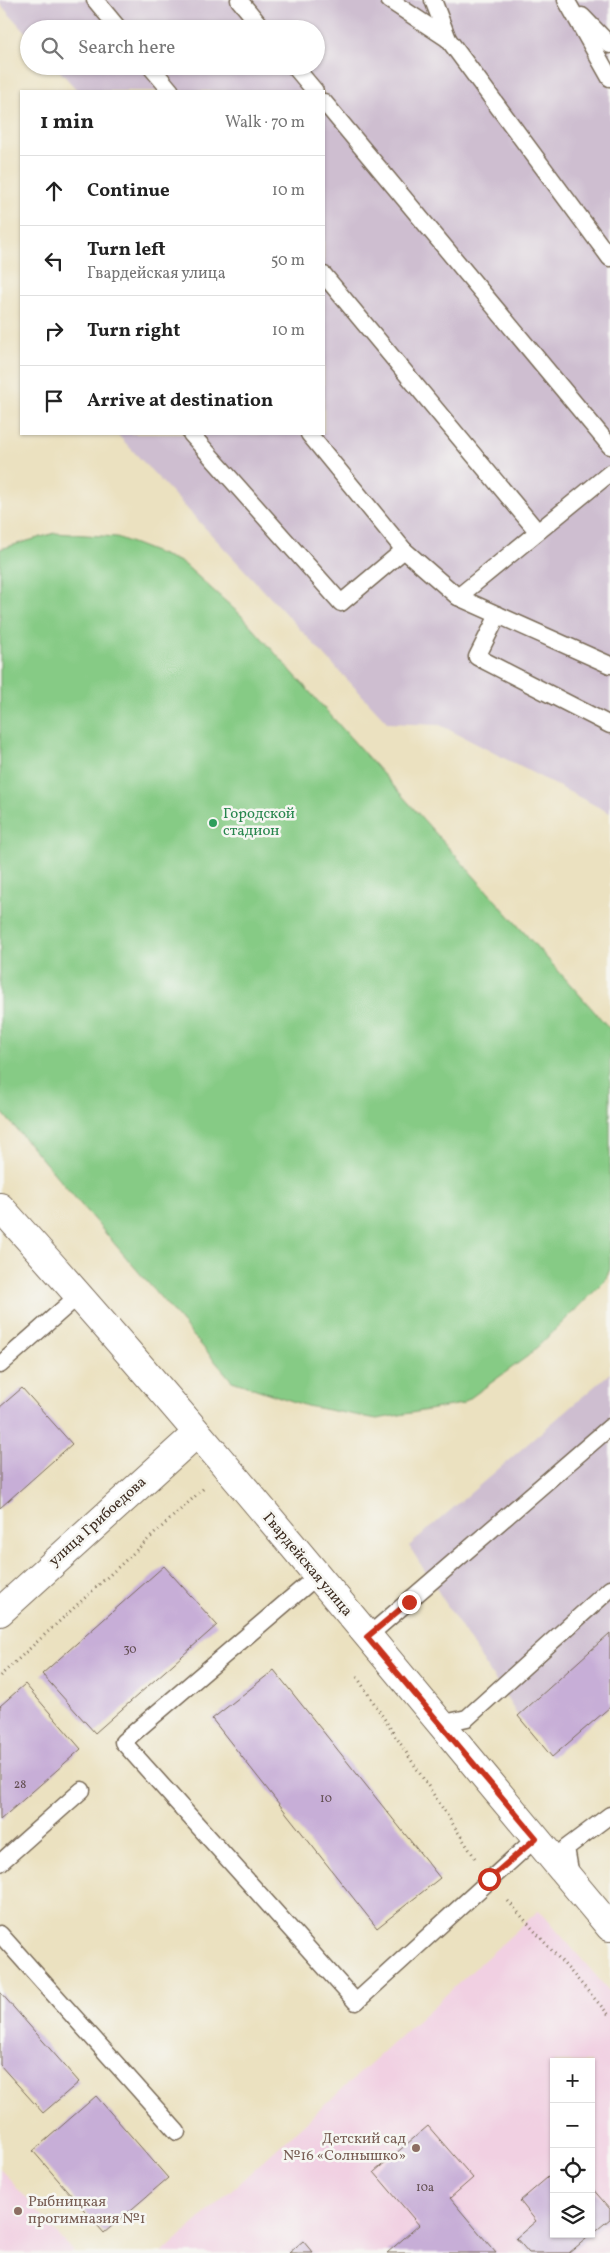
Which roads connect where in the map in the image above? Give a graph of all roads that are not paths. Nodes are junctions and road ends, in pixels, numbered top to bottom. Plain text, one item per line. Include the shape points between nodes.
1 (95, 0) edge
2 (239, 0) edge
3 (389, 0) edge
4 (433, 0) edge
5 (566, 0) edge
6 (112, 20) edge
7 (256, 20) edge
8 (448, 39) junction
9 (610, 45) edge
10 (158, 75) edge
11 (302, 75) edge
12 (610, 78) edge
13 (170, 90) edge
14 (314, 90) edge
15 (325, 103) edge
16 (610, 258) edge
17 (325, 276) edge
18 (192, 435) edge
19 (310, 435) edge
20 (610, 446) edge
21 (610, 472) edge
22 (537, 532) junction
23 (404, 550) junction
24 (458, 597) junction
25 (498, 614) junction
26 (610, 666) edge
27 (610, 725) edge
28 (0, 1207) edge
29 (79, 1295) junction
30 (0, 1365) edge
31 (610, 1427) edge
32 (196, 1433) junction
33 (316, 1576) junction
34 (610, 1589) edge
35 (0, 1612) edge
36 (367, 1637) junction
37 (440, 1724) junction
38 (82, 1790) dead end
39 (610, 1815) edge
40 (536, 1838) junction
41 (0, 1863) edge
42 (572, 1881) junction
43 (610, 1927) edge
44 (0, 1934) edge
45 (178, 2132) dead end

1 - 6 lane
2 - 7 lane
3 - 8 lane
4 - 8 lane
5 - 9 lane
5 - 12 lane
8 - 16 lane
10 - 13 lane
11 - 14 lane
15 - 20 lane
17 - 22 lane
18 - 23 lane via 341,603
19 - 23 lane
21 - 22 lane
22 - 24 lane
23 - 24 lane
24 - 25 lane
25 - 26 lane
25 - 27 lane via 477,657
28 - 29 street, Гвардейская улица
29 - 30 lane
29 - 32 street, Гвардейская улица
31 - 36 lane
32 - 33 street, Гвардейская улица
32 - 35 street, улица Грибоедова
33 - 36 street, Гвардейская улица
33 - 40 lane via 123,1742 356,2002
34 - 37 lane via 467,1718
36 - 37 street, Гвардейская улица
37 - 40 street, Гвардейская улица
38 - 41 lane
39 - 42 lane via 566,1848
40 - 42 street, Гвардейская улица
42 - 43 street, Гвардейская улица
44 - 45 lane

